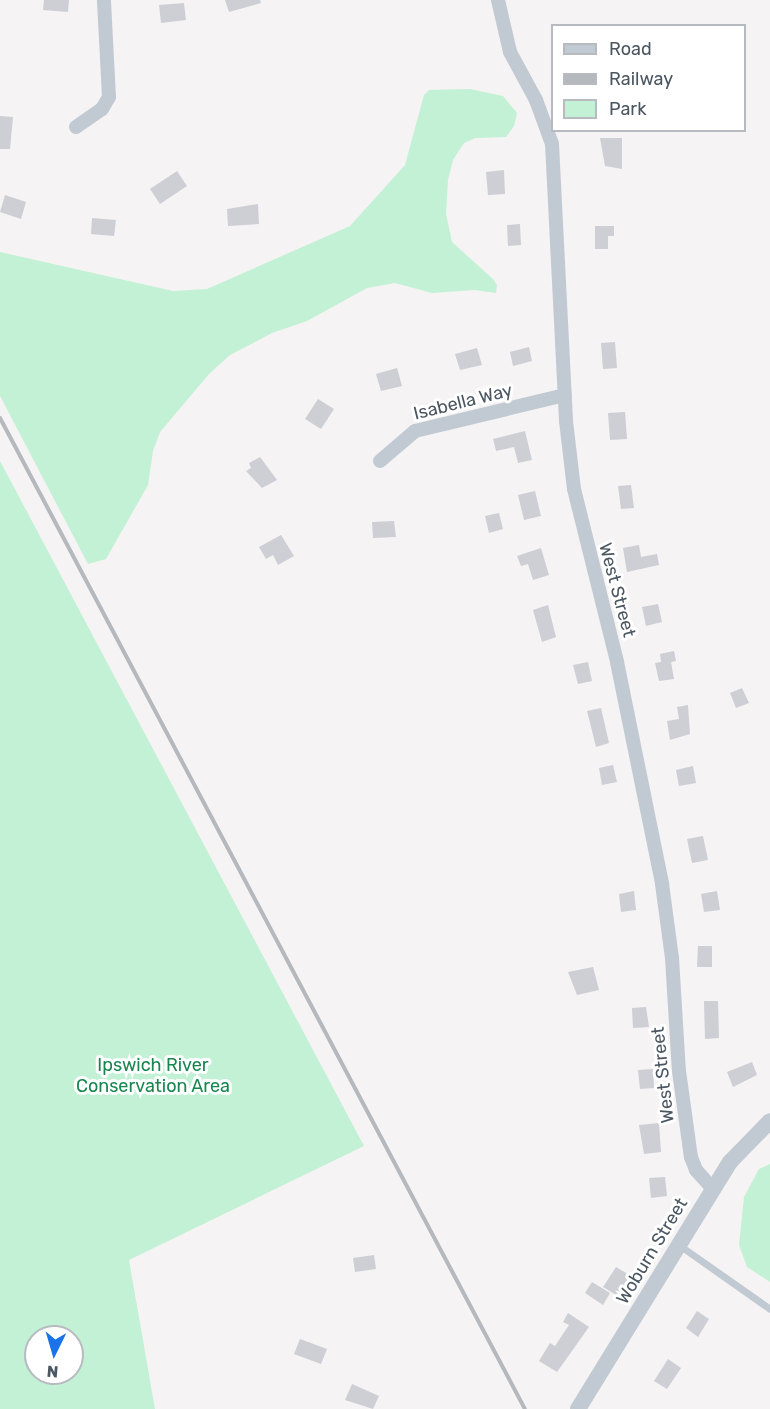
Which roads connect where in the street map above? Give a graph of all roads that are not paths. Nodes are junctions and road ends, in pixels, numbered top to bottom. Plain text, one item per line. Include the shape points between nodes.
1 (104, 0) edge
2 (498, 0) edge
3 (76, 127) dead end
4 (565, 394) junction
5 (380, 461) dead end
6 (770, 1121) edge
7 (713, 1189) junction
8 (679, 1245) junction
9 (770, 1310) edge
10 (578, 1409) edge

1 - 3 street via 109,97 102,109
2 - 4 street, West Street via 510,52 536,100 552,144
4 - 5 street, Isabella Way via 415,431
4 - 7 street, West Street via 579,516 617,662 668,920 677,1052 692,1157 696,1170
6 - 7 street, Woburn Street via 738,1152
7 - 8 street, Woburn Street
8 - 9 lane
8 - 10 street, Woburn Street

